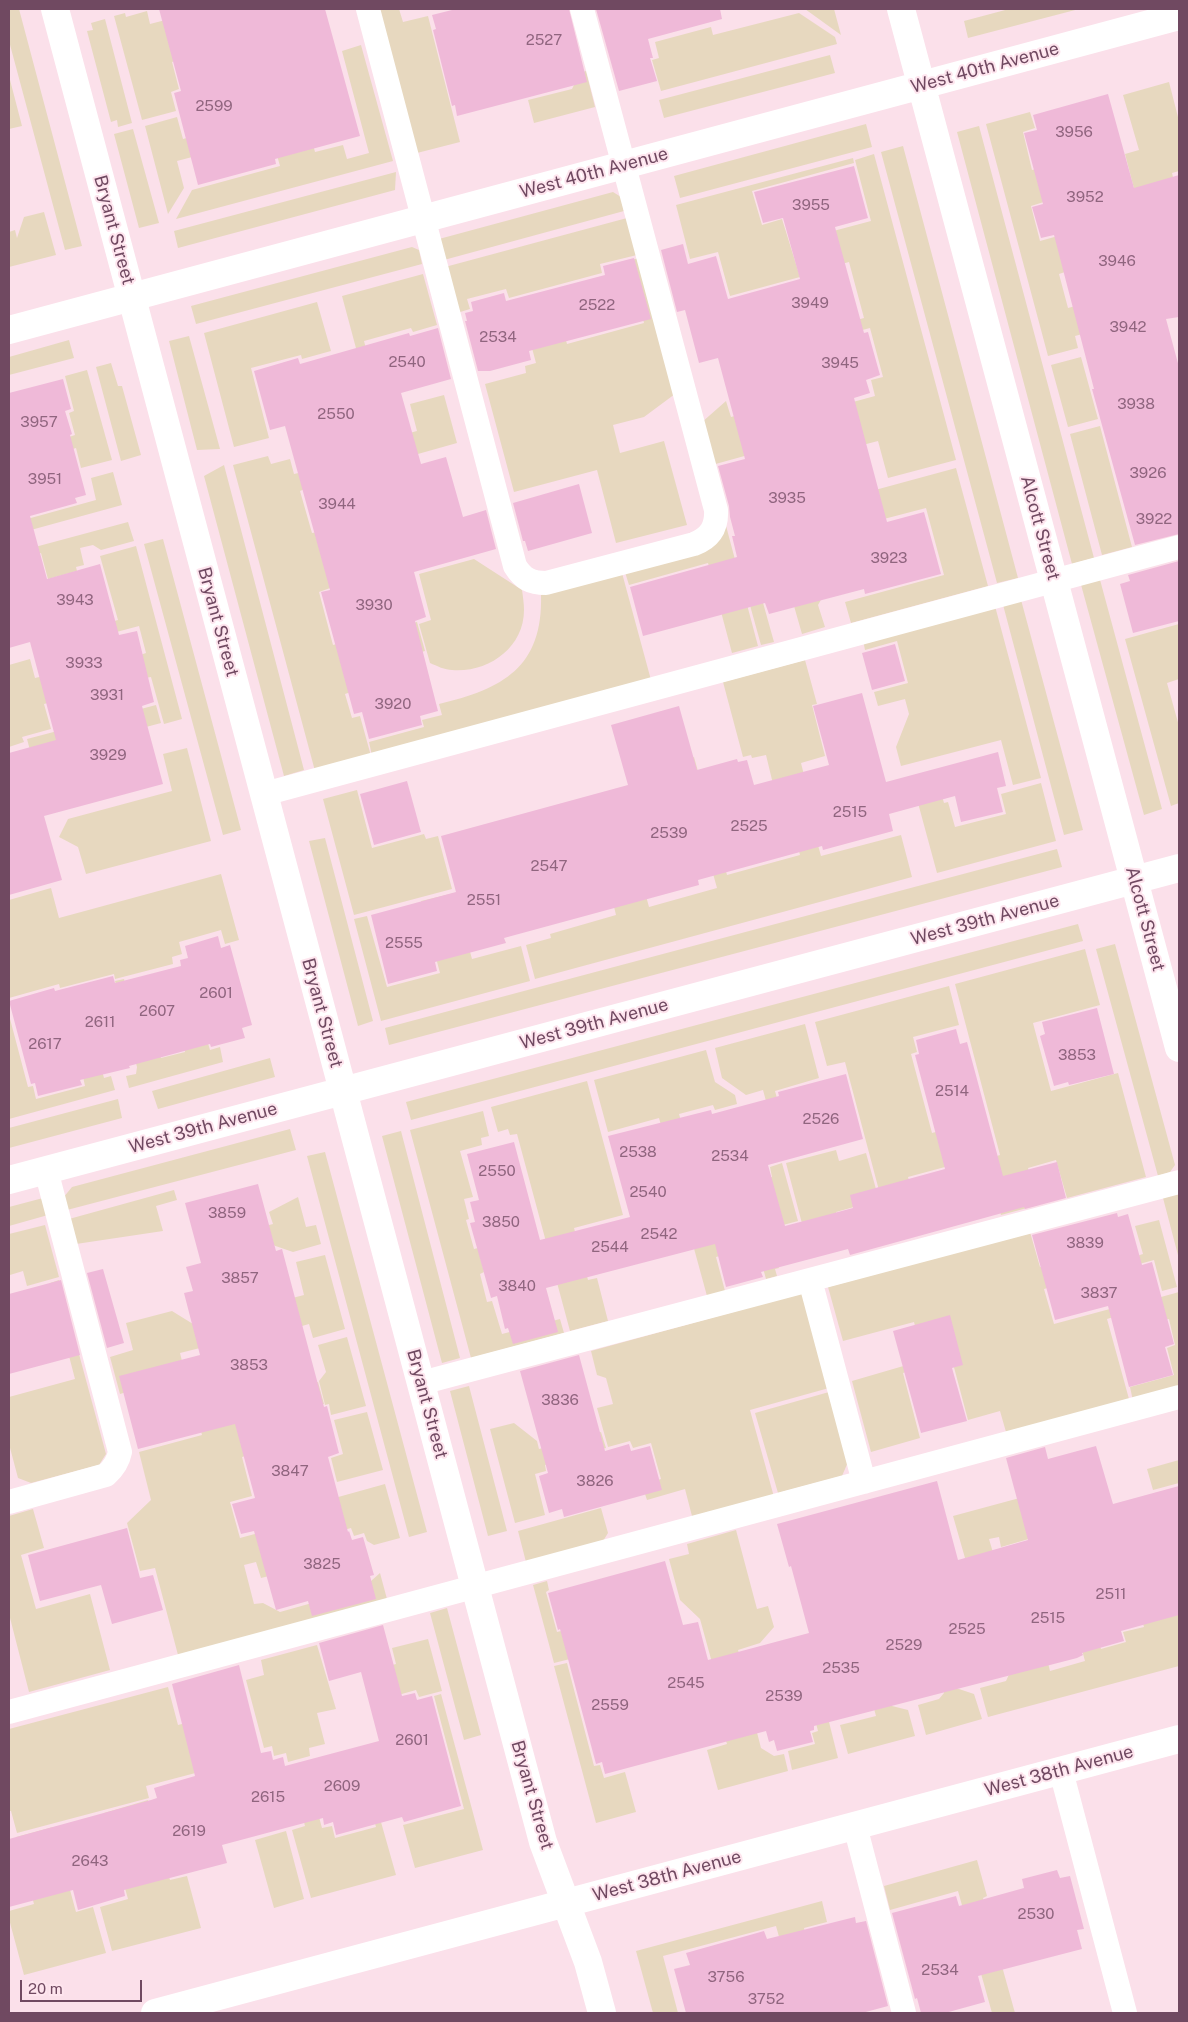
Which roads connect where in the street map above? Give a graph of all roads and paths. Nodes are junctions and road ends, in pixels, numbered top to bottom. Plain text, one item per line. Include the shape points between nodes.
1 (55, 9) edge
2 (368, 9) edge
3 (582, 9) edge
4 (901, 9) edge
5 (1179, 16) edge
6 (921, 85) junction
7 (624, 165) junction
8 (423, 219) junction
9 (132, 297) junction
10 (9, 330) edge
11 (1179, 547) edge
12 (1054, 581) junction
13 (264, 794) junction
14 (1179, 868) edge
15 (1134, 880) junction
16 (1179, 1048) edge
17 (343, 1091) junction
18 (46, 1170) junction
19 (9, 1180) edge
20 (1179, 1182) edge
21 (810, 1280) junction
22 (421, 1384) junction
23 (1179, 1396) edge
24 (864, 1482) junction
25 (9, 1502) edge
26 (476, 1587) junction
27 (9, 1712) edge
28 (1179, 1739) edge
29 (1061, 1770) junction
30 (855, 1826) junction
31 (566, 1903) junction
32 (156, 2013) edge
33 (602, 2013) edge
34 (904, 2013) edge
35 (1125, 2013) edge

1 - 9 street, Bryant Street
2 - 8 lane
3 - 7 lane
4 - 6 street, Alcott Street
5 - 6 street, West 40th Avenue
6 - 7 street, West 40th Avenue
6 - 12 street, Alcott Street
7 - 8 street, West 40th Avenue
7 - 8 lane via 716,510 710,534 694,544 546,583 527,581 520,574 515,566
8 - 9 street, West 40th Avenue
9 - 10 street, West 40th Avenue
9 - 13 street, Bryant Street
11 - 12 lane
12 - 13 lane
12 - 15 street, Alcott Street
13 - 17 street, Bryant Street
14 - 15 street, West 39th Avenue
15 - 16 street, Alcott Street
15 - 17 street, West 39th Avenue
17 - 18 street, West 39th Avenue
17 - 22 street, Bryant Street
18 - 19 street, West 39th Avenue
18 - 25 lane via 120,1452 114,1469 106,1475
20 - 21 lane
21 - 22 lane
21 - 24 lane
22 - 26 street, Bryant Street
23 - 24 lane
24 - 26 lane
26 - 27 lane
26 - 31 street, Bryant Street via 543,1842
28 - 29 street, West 38th Avenue
29 - 30 street, West 38th Avenue
29 - 35 lane
30 - 31 street, West 38th Avenue
30 - 34 lane
31 - 32 street, West 38th Avenue
31 - 33 street, Bryant Street via 588,1962

